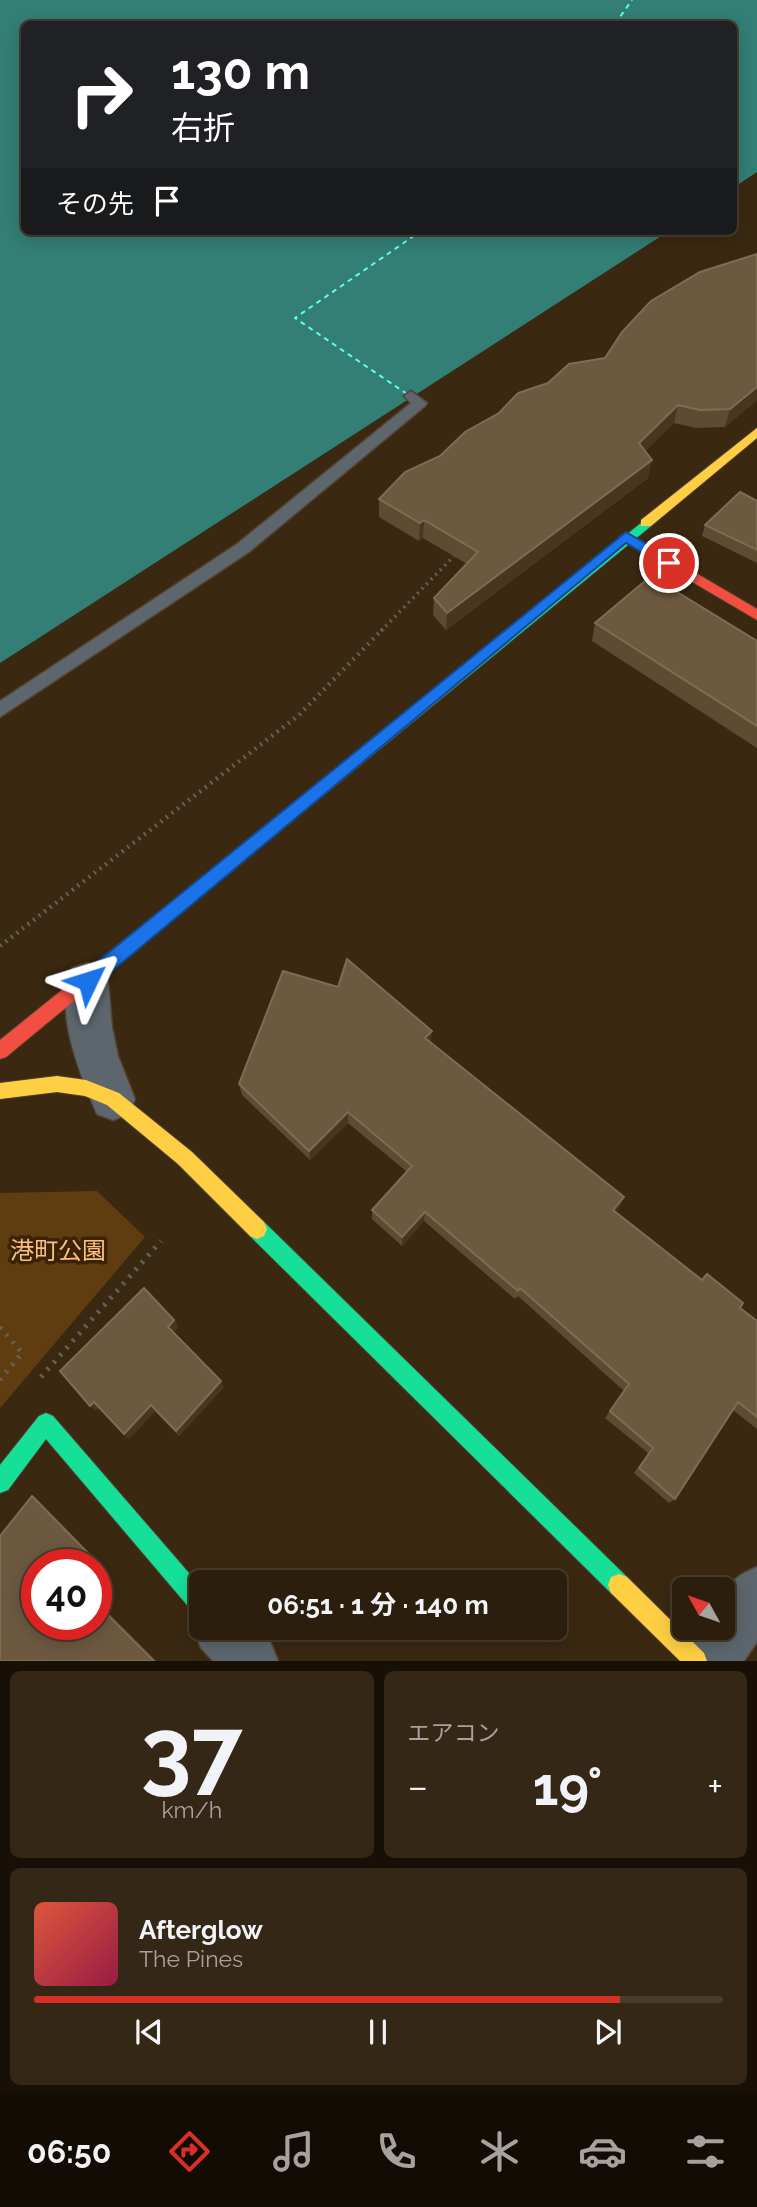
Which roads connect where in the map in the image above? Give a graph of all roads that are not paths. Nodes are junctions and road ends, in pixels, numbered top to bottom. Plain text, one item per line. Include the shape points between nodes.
1 (411, 396) dead end
2 (757, 432) edge
3 (626, 537) junction
4 (757, 615) edge
5 (0, 710) edge
6 (88, 981) junction
7 (0, 1051) edge
8 (0, 1091) edge
9 (113, 1099) junction
10 (0, 1482) edge
11 (189, 1590) edge
12 (757, 1594) edge
13 (232, 1640) edge
14 (250, 1661) edge
15 (696, 1661) edge
16 (711, 1661) edge

1 - 5 lane via 420,403 243,548
2 - 3 street
3 - 4 street
3 - 6 street
6 - 7 street
6 - 9 street via 88,1021 97,1066
8 - 9 street via 22,1085 67,1084
9 - 15 street via 185,1158
10 - 11 street via 46,1423
12 - 16 street
13 - 14 street

